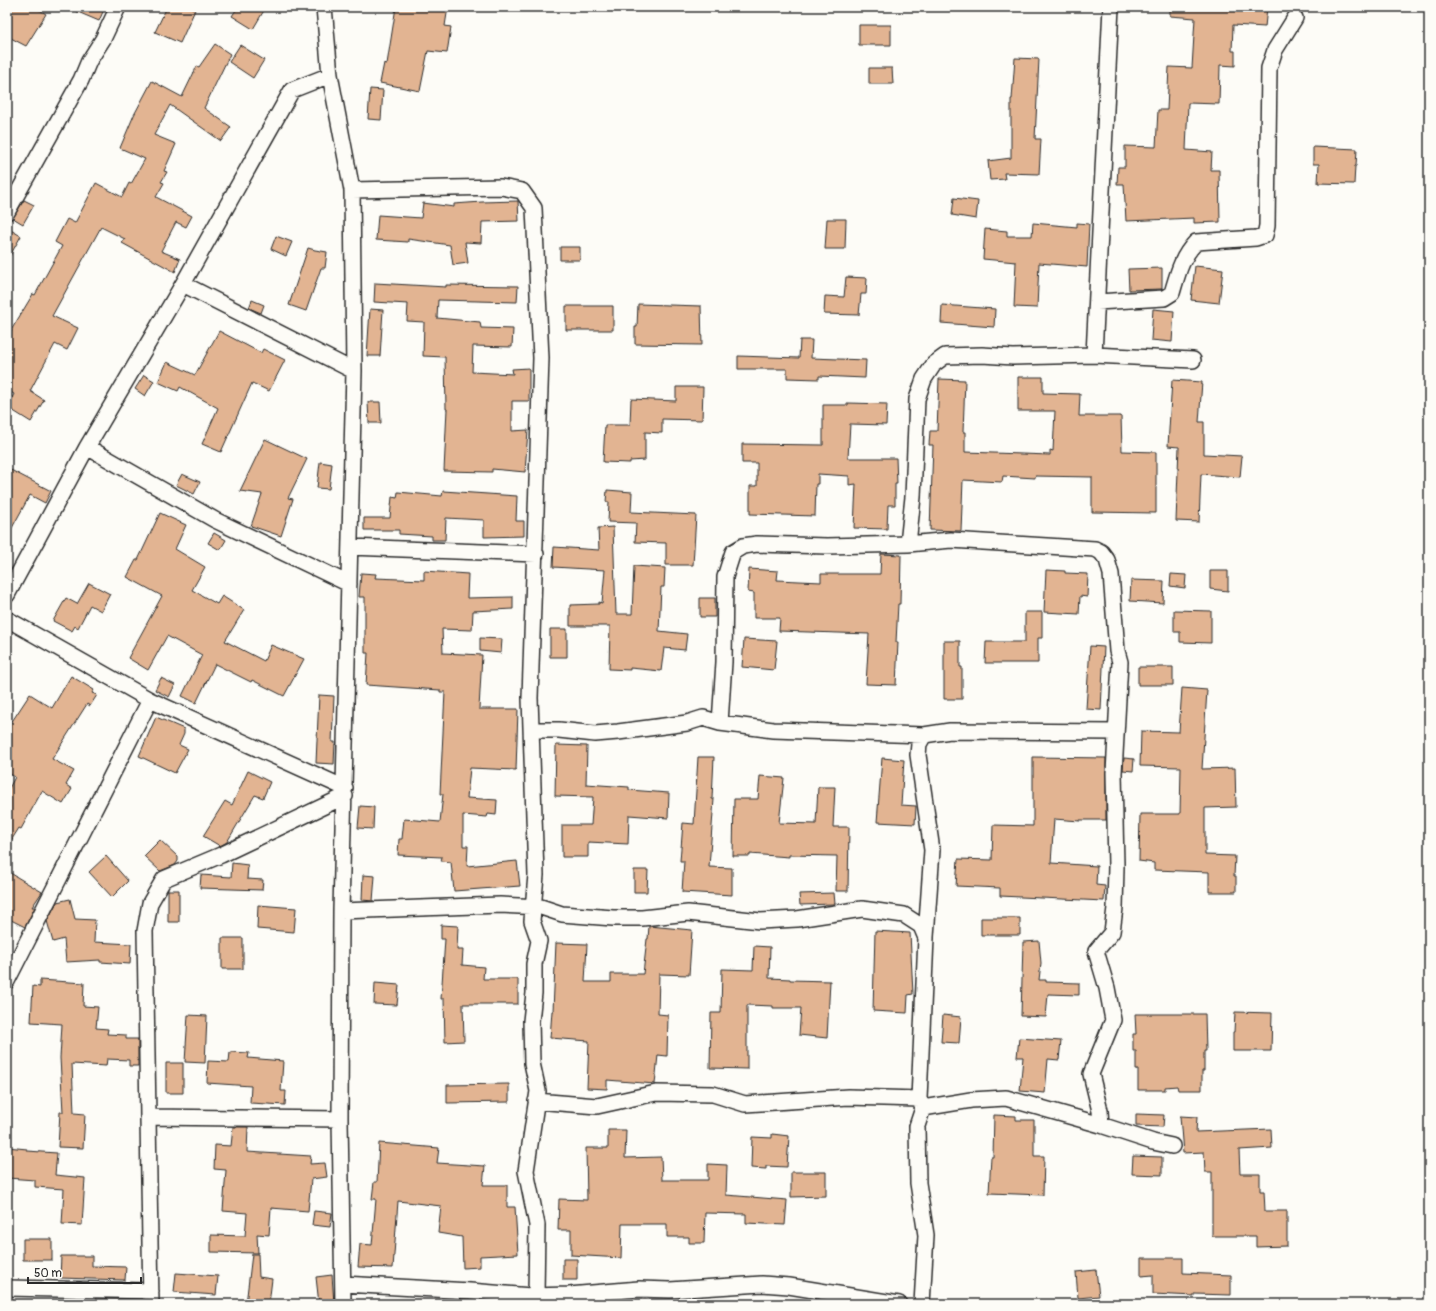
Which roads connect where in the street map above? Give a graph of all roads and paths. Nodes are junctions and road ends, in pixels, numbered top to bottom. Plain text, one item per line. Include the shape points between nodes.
1 (118, 7) edge
2 (1111, 7) edge
3 (321, 8) edge
4 (1295, 18) dead end
5 (330, 75) junction
6 (352, 190) junction
7 (7, 212) edge
8 (183, 284) junction
9 (1097, 302) junction
10 (1094, 355) junction
11 (1193, 360) dead end
12 (354, 371) junction
13 (87, 447) junction
14 (908, 544) junction
15 (350, 547) junction
16 (536, 554) junction
17 (349, 584) junction
18 (7, 595) edge
19 (7, 619) edge
20 (150, 700) junction
21 (720, 723) junction
22 (532, 730) junction
23 (1116, 732) junction
24 (924, 735) junction
25 (345, 792) junction
26 (533, 907) junction
27 (341, 911) junction
28 (926, 938) junction
29 (7, 981) edge
30 (536, 1101) junction
31 (921, 1104) junction
32 (148, 1117) junction
33 (340, 1119) junction
34 (1100, 1125) junction
35 (1172, 1146) dead end
36 (343, 1284) junction
37 (7, 1288) edge
38 (536, 1296) junction
39 (151, 1298) edge
40 (344, 1304) edge
41 (899, 1304) edge
42 (922, 1304) edge

1 - 7 street via 104,39 89,61 81,80
2 - 9 street
3 - 5 street
4 - 9 street via 1275,50 1269,68 1268,226 1264,235 1256,238 1196,242 1186,253 1179,268 1172,294 1164,298
5 - 6 street
5 - 8 street via 292,90
6 - 12 street
6 - 16 street via 502,187 522,191 534,208 541,358
8 - 12 street
8 - 13 street
9 - 10 street
10 - 11 street
10 - 14 street via 945,356 934,364 924,379 917,399 913,497
12 - 15 street
13 - 17 street via 215,520
13 - 18 street
14 - 21 street via 757,544 743,546 733,552 725,576
14 - 23 street via 951,540 1095,549 1101,552 1107,560 1111,574 1120,662
15 - 16 street
15 - 17 street
16 - 22 street via 530,698
17 - 25 street
19 - 20 street
20 - 25 street
20 - 29 street
21 - 22 street via 703,718 687,723 595,734
21 - 24 street via 772,730
22 - 26 street via 536,874
23 - 24 street via 950,731
23 - 34 street via 1115,908 1112,932 1096,951 1113,1020 1091,1074 1100,1111
24 - 28 street via 919,744 918,755 932,850
25 - 27 street
25 - 32 street via 221,855 164,879 150,903 145,931
26 - 27 street via 500,905
26 - 28 street via 562,914 613,918 688,913 760,921 797,919 862,909 904,915 921,926
26 - 30 street via 532,921 539,941 534,964 531,1021 532,1063 538,1091
27 - 33 street
28 - 31 street
30 - 31 street via 597,1106 656,1094 713,1094 745,1104 848,1097
30 - 38 street via 526,1171 537,1225
31 - 34 street via 1006,1098
31 - 42 street via 917,1126 918,1184 926,1235
32 - 33 street
32 - 39 street
33 - 36 street
34 - 35 street
36 - 38 street
36 - 40 street
37 - 39 street
38 - 41 street via 762,1284

